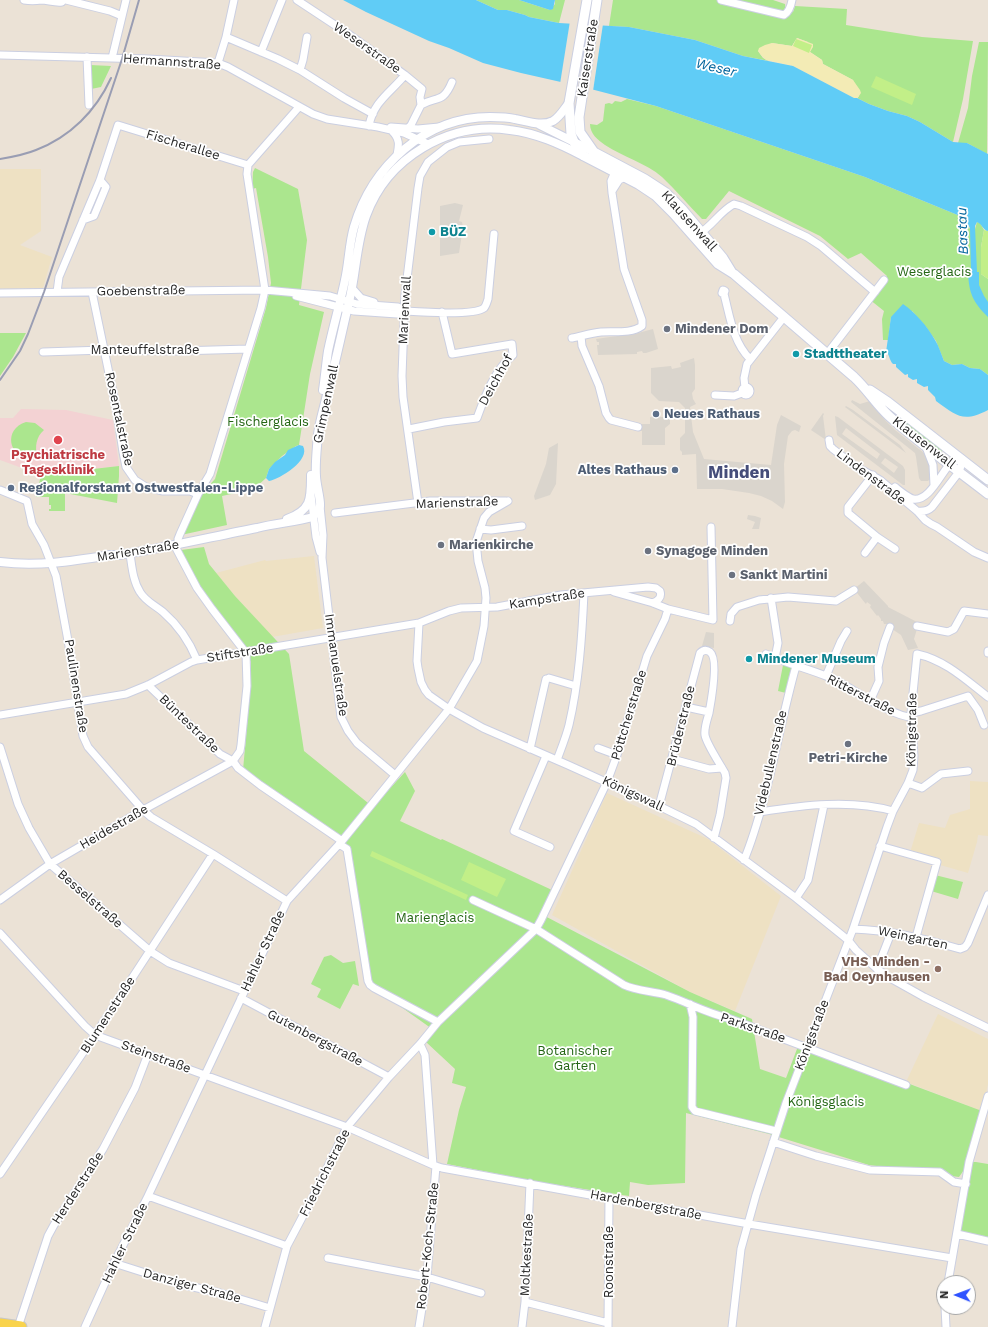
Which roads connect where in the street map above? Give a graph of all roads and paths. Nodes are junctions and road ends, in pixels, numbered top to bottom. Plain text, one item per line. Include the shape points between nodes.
1 (24, 0) edge
2 (64, 0) edge
3 (126, 0) edge
4 (234, 0) edge
5 (282, 0) edge
6 (297, 0) edge
7 (587, 0) edge
8 (597, 0) edge
9 (721, 0) edge
10 (792, 0) edge
11 (122, 16) junction
12 (226, 37) junction
13 (307, 37) dead end
14 (261, 52) junction
15 (0, 54) edge
16 (87, 58) junction
17 (112, 58) junction
18 (218, 63) junction
19 (300, 70) junction
20 (405, 75) junction
21 (452, 82) dead end
22 (569, 103) junction
23 (89, 105) dead end
24 (421, 105) junction
25 (299, 107) junction
26 (372, 114) junction
27 (537, 123) junction
28 (369, 126) junction
29 (378, 127) junction
30 (441, 127) junction
31 (392, 131) junction
32 (406, 131) junction
33 (566, 131) junction
34 (528, 133) junction
35 (489, 139) dead end
36 (416, 140) junction
37 (573, 141) junction
38 (428, 144) junction
39 (594, 152) junction
40 (397, 155) junction
41 (584, 156) junction
42 (248, 165) junction
43 (615, 172) junction
44 (626, 173) junction
45 (612, 191) junction
46 (494, 234) dead end
47 (697, 234) junction
48 (884, 280) dead end
49 (352, 288) junction
50 (265, 290) junction
51 (57, 292) junction
52 (92, 292) junction
53 (875, 292) junction
54 (0, 293) edge
55 (724, 294) dead end
56 (340, 303) junction
57 (348, 306) junction
58 (392, 307) junction
59 (404, 311) junction
60 (442, 312) junction
61 (784, 317) junction
62 (581, 336) junction
63 (572, 338) dead end
64 (248, 349) junction
65 (104, 350) junction
66 (43, 352) dead end
67 (827, 354) junction
68 (750, 359) junction
69 (865, 387) junction
70 (715, 395) dead end
71 (638, 427) dead end
72 (408, 430) junction
73 (829, 440) dead end
74 (925, 445) junction
75 (962, 459) junction
76 (950, 464) junction
77 (959, 472) junction
78 (876, 475) junction
79 (988, 480) edge
80 (934, 485) junction
81 (0, 490) edge
82 (198, 494) junction
83 (988, 494) edge
84 (311, 495) junction
85 (914, 499) junction
86 (418, 503) junction
87 (320, 506) junction
88 (929, 510) junction
89 (917, 511) junction
90 (335, 513) dead end
91 (313, 517) junction
92 (275, 524) junction
93 (522, 526) dead end
94 (712, 527) dead end
95 (936, 527) junction
96 (480, 529) junction
97 (877, 537) junction
98 (720, 544) dead end
99 (178, 545) junction
100 (712, 548) junction
101 (895, 549) dead end
102 (130, 554) junction
103 (865, 554) dead end
104 (322, 558) junction
105 (988, 558) edge
106 (0, 562) edge
107 (52, 564) junction
108 (610, 590) junction
109 (854, 590) dead end
110 (584, 592) junction
111 (771, 598) junction
112 (653, 603) junction
113 (485, 607) junction
114 (668, 609) junction
115 (988, 614) edge
116 (730, 621) dead end
117 (419, 623) junction
118 (917, 626) dead end
119 (890, 627) dead end
120 (847, 631) dead end
121 (332, 638) junction
122 (246, 653) junction
123 (766, 654) dead end
124 (775, 658) junction
125 (197, 660) junction
126 (796, 666) junction
127 (826, 676) junction
128 (148, 685) junction
129 (576, 686) junction
130 (988, 697) edge
131 (77, 701) junction
132 (870, 701) junction
133 (686, 707) junction
134 (449, 710) junction
135 (709, 712) junction
136 (0, 715) edge
137 (911, 715) junction
138 (984, 725) dead end
139 (0, 747) edge
140 (598, 748) dead end
141 (530, 749) junction
142 (617, 755) junction
143 (546, 756) junction
144 (672, 759) junction
145 (557, 760) junction
146 (233, 761) junction
147 (722, 768) junction
148 (968, 771) dead end
149 (395, 775) junction
150 (607, 782) junction
151 (908, 783) junction
152 (824, 804) junction
153 (659, 806) junction
154 (143, 810) junction
155 (893, 811) junction
156 (760, 812) junction
157 (714, 838) junction
158 (340, 842) junction
159 (880, 846) junction
160 (550, 847) dead end
161 (213, 854) junction
162 (744, 860) junction
163 (50, 864) junction
164 (988, 896) edge
165 (796, 898) junction
166 (0, 900) edge
167 (473, 900) dead end
168 (287, 901) junction
169 (853, 929) junction
170 (536, 930) junction
171 (0, 933) edge
172 (891, 933) junction
173 (916, 937) junction
174 (848, 940) junction
175 (150, 951) junction
176 (877, 969) junction
177 (244, 991) junction
178 (241, 998) junction
179 (690, 1004) junction
180 (438, 1022) junction
181 (988, 1028) edge
182 (95, 1035) junction
183 (420, 1044) junction
184 (807, 1048) junction
185 (148, 1054) junction
186 (205, 1075) junction
187 (389, 1077) junction
188 (906, 1085) dead end
189 (988, 1096) edge
190 (347, 1127) junction
191 (776, 1131) junction
192 (773, 1142) junction
193 (434, 1165) junction
194 (0, 1174) edge
195 (530, 1183) junction
196 (966, 1184) junction
197 (148, 1196) junction
198 (609, 1197) junction
199 (749, 1224) junction
200 (957, 1234) junction
201 (988, 1241) edge
202 (287, 1246) junction
203 (328, 1258) dead end
204 (952, 1258) junction
205 (114, 1263) junction
206 (949, 1275) edge
207 (427, 1277) junction
208 (482, 1293) dead end
209 (525, 1302) junction
210 (270, 1308) junction
211 (945, 1315) edge
212 (0, 1324) edge
213 (608, 1325) edge
214 (419, 1326) edge
215 (19, 1327) edge
216 (85, 1327) edge
217 (265, 1327) edge
218 (522, 1327) edge
219 (732, 1327) edge
220 (946, 1327) edge

1 - 2 street
2 - 11 street
3 - 11 street
4 - 12 street
5 - 14 street
6 - 20 street, Weserstraße
7 - 22 main road, Kaiserstraße
8 - 33 main road, Kaiserstraße via 579,117
9 - 10 street via 784,15
11 - 17 street
12 - 14 street
12 - 18 street
13 - 19 street
14 - 19 street
15 - 16 street, Hermannstraße
16 - 17 street, Hermannstraße
16 - 23 street
17 - 18 street, Hermannstraße
18 - 25 street, Hermannstraße
19 - 26 street
20 - 24 street, Weserstraße via 422,89
20 - 26 street via 378,103
21 - 24 street via 444,95
22 - 27 street, Grimpenwall via 554,120
22 - 33 main road, Klausenwall
24 - 32 street
25 - 28 street, Hermannstraße via 327,119
25 - 42 street
26 - 28 street
27 - 30 street, Grimpenwall via 514,118 490,117 462,120
27 - 33 street, Grimpenwall
28 - 29 street, Hermannstraße
29 - 31 street, Hermannstraße
29 - 32 street, Hermannstraße
30 - 32 street, Hermannstraße
30 - 36 street, Grimpenwall
31 - 32 street, Hermannstraße
31 - 40 street via 399,142
32 - 36 street, Hermannstraße
33 - 34 street
33 - 37 main road, Klausenwall
33 - 39 main road, Kaiserstraße via 582,136
34 - 38 street, Grimpenwall via 504,129 477,130 452,134
34 - 41 street, Grimpenwall
35 - 59 street, Marienwall via 447,147 428,162 420,176
36 - 38 street, Hermannstraße
36 - 40 street, Grimpenwall
37 - 39 street, Klausenwall
37 - 41 main road, Klausenwall
38 - 49 street, Grimpenwall via 402,162 373,201 361,235
39 - 44 main road, Klausenwall
40 - 56 street, Grimpenwall via 370,188 359,212 352,234
41 - 43 main road, Klausenwall
42 - 50 street via 247,174
42 - 51 street, Fischerallee via 118,125 100,180 59,277
43 - 44 main road, Klausenwall
43 - 45 street via 611,181
44 - 45 street
44 - 47 main road, Klausenwall via 656,196
45 - 62 street via 624,269 642,326 629,331 600,332
46 - 60 street via 487,262 486,305 484,308 461,312
47 - 53 street via 712,224 725,208 734,204 741,206 807,237
47 - 61 main road, Klausenwall via 718,264 734,274
48 - 53 street
49 - 57 street, Grimpenwall
49 - 58 street via 363,299
50 - 52 street, Goebenstraße
50 - 56 street, Goebenstraße
50 - 64 street
51 - 52 street, Goebenstraße
51 - 54 street, Goebenstraße
52 - 65 street, Rosentalstraße
53 - 67 street
55 - 68 street via 739,346
56 - 57 street, Goebenstraße
56 - 84 street, Grimpenwall via 315,424
57 - 58 street, Goebenstraße via 362,304
57 - 59 street, Goebenstraße via 397,314
57 - 87 street, Grimpenwall via 318,433 316,476
58 - 59 street, Goebenstraße
59 - 60 street
59 - 72 street, Marienwall via 402,387
60 - 72 street, Deichhof via 452,354 512,344 513,354 490,386 477,418
61 - 67 main road, Klausenwall
61 - 68 street
62 - 63 street
62 - 71 street via 582,346 599,386 608,418
64 - 65 street, Manteuffelstraße
64 - 82 street via 210,474
65 - 66 street, Manteuffelstraße
65 - 82 street, Rosentalstraße via 126,467 141,485 151,489 190,491
67 - 69 main road, Klausenwall
68 - 70 street via 745,370 743,390 734,396
69 - 74 main road, Klausenwall via 886,413
69 - 75 main road, Klausenwall
72 - 86 street, Marienwall
73 - 78 street, Lindenstraße via 830,446 855,466
74 - 76 main road, Klausenwall
74 - 80 street via 934,465
75 - 76 street
75 - 77 street
75 - 79 main road, Klausenwall
76 - 77 main road, Klausenwall
76 - 80 street, Lindenstraße
77 - 83 main road, Klausenwall
77 - 88 street
78 - 85 street, Lindenstraße
78 - 89 street, Lindenstraße
78 - 97 street via 847,510 850,516
80 - 85 street, Lindenstraße via 924,496
81 - 107 street, Paulinenstraße via 27,501 32,524
82 - 99 street via 178,539
84 - 91 street, Grimpenwall
84 - 92 street, Marienstraße via 301,513
85 - 89 street, Lindenstraße
86 - 90 street, Marienstraße
86 - 96 street, Marienstraße via 508,501 489,512
87 - 91 street
87 - 104 street, Immanuelstraße
88 - 89 street, Lindenstraße
88 - 95 street
89 - 95 street, Lindenstraße
91 - 92 street, Marienstraße
91 - 104 street, Immanuelstraße
92 - 99 street, Marienstraße
93 - 96 street
94 - 100 street
95 - 105 street, Lindenstraße via 974,552
96 - 113 street, Hahler Straße via 477,551 485,588
97 - 101 street
97 - 103 street
98 - 100 street
99 - 102 street, Marienstraße
99 - 122 street via 177,550 197,588
100 - 114 street, Kampstraße via 713,620
102 - 107 street, Marienstraße
102 - 125 street via 135,580 141,593 165,613 190,644
104 - 121 street, Immanuelstraße
106 - 107 street, Marienstraße
107 - 131 street, Paulinenstraße via 68,638
108 - 110 street, Kampstraße
108 - 112 street, Kampstraße
108 - 112 street, Kampstraße via 652,587 660,590 659,599
109 - 111 street via 836,601
110 - 113 street, Kampstraße via 508,606
110 - 129 street
111 - 116 street via 737,607 730,614
111 - 124 street via 778,643
112 - 114 street, Kampstraße
113 - 117 street, Stiftstraße via 461,608
113 - 134 street, Hahler Straße via 477,661
114 - 142 street, Pöttcherstraße via 647,656
115 - 118 street via 964,611 954,629 948,632
117 - 121 street, Stiftstraße
117 - 134 street, Königswall via 417,661 422,682 429,695
119 - 132 street via 878,667 879,682
120 - 127 street
121 - 122 street, Stiftstraße
121 - 149 street, Immanuelstraße via 341,717 357,743
122 - 125 street, Stiftstraße
122 - 146 street via 241,745
123 - 124 street, Ritterstraße
124 - 126 street, Ritterstraße
125 - 128 street, Stiftstraße
126 - 127 street, Ritterstraße
126 - 156 street, Videbullenstraße
127 - 132 street, Ritterstraße
128 - 131 street, Stiftstraße via 126,694
128 - 146 street, Büntestraße via 220,754
129 - 141 street via 547,678
129 - 145 street via 568,727
130 - 137 street, Königstraße via 941,662 917,654
131 - 136 street, Stiftstraße
131 - 154 street, Paulinenstraße via 81,730 86,742
132 - 137 street, Ritterstraße via 904,717
133 - 135 street
133 - 135 street, Brüderstraße via 700,654 707,650 713,656 714,671
133 - 144 street, Brüderstraße
134 - 141 street, Königswall
134 - 149 street, Hahler Straße
135 - 147 street via 704,735
137 - 138 street via 968,696
137 - 151 street, Königstraße via 914,762
139 - 163 street, Besselstraße via 18,804
140 - 142 street
141 - 143 street, Königswall
142 - 150 street, Pöttcherstraße
143 - 145 street, Königswall
143 - 160 street via 514,831
144 - 147 street via 709,769
144 - 153 street, Brüderstraße
145 - 150 street, Königswall
146 - 154 street, Heidestraße
146 - 158 street via 260,785
147 - 157 street via 726,778
148 - 151 street via 941,774 922,788
149 - 158 street, Hahler Straße
150 - 153 street, Königswall
150 - 170 street, Pöttcherstraße
151 - 155 street, Königstraße
152 - 155 street via 874,806
152 - 156 street
152 - 165 street via 810,874 806,885
153 - 157 street, Königswall via 696,824
154 - 161 street, Paulinenstraße
154 - 163 street, Heidestraße
155 - 159 street, Königstraße
156 - 162 street, Videbullenstraße
157 - 162 street, Königswall
158 - 168 street, Hahler Straße
158 - 180 street via 347,850 370,985
159 - 169 street, Königstraße
159 - 173 street via 937,862
161 - 168 street, Paulinenstraße
161 - 175 street, Blumenstraße
162 - 165 street, Königswall
163 - 166 street, Heidestraße
163 - 175 street, Besselstraße
164 - 173 street, Weingarten via 965,947 960,949
165 - 174 street, Königswall
167 - 170 street
168 - 177 street, Hahler Straße
169 - 172 street, Weingarten
169 - 174 street, Königstraße
170 - 179 street via 624,985
170 - 180 street
171 - 182 street, Steinstraße
172 - 173 street, Weingarten
172 - 176 street
174 - 176 street, Königswall
174 - 184 street, Königstraße
175 - 177 street, Besselstraße via 169,963
175 - 182 street, Blumenstraße
176 - 181 street, Königswall via 905,987
177 - 178 street, Hahler Straße
178 - 186 street, Hahler Straße
178 - 187 street, Gutenbergstraße
179 - 184 street, Parkstraße
179 - 191 street via 693,1017 692,1107 695,1112
180 - 183 street, Friedrichstraße
182 - 185 street, Steinstraße
182 - 194 street, Blumenstraße
183 - 187 street, Friedrichstraße
183 - 193 street, Robert-Koch-Straße via 425,1055
184 - 188 street, Parkstraße
184 - 191 street, Königstraße
185 - 186 street, Steinstraße
185 - 215 street, Herderstraße via 135,1088 103,1149 48,1236
186 - 190 street, Steinstraße
186 - 197 street, Hahler Straße
187 - 190 street, Friedrichstraße
189 - 196 street
190 - 193 street, Hardenbergstraße
190 - 202 street, Friedrichstraße
191 - 192 street, Königstraße
192 - 196 street via 870,1170 940,1172 954,1182
192 - 199 street, Königstraße
193 - 195 street, Hardenbergstraße
193 - 207 street, Robert-Koch-Straße
195 - 198 street, Hardenbergstraße
195 - 209 street, Moltkestraße
196 - 200 street
197 - 202 street
197 - 205 street, Hahler Straße
198 - 199 street, Hardenbergstraße
198 - 213 street, Roonstraße
199 - 204 street, Hardenbergstraße
199 - 219 street, Königstraße via 740,1261
200 - 201 street
200 - 204 street
202 - 210 street, Friedrichstraße
203 - 207 street
204 - 206 street
205 - 210 street, Danziger Straße
205 - 216 street, Hahler Straße
207 - 208 street
207 - 214 street, Robert-Koch-Straße
209 - 213 street
209 - 218 street, Moltkestraße
210 - 217 street, Friedrichstraße
211 - 220 street
212 - 215 main road

